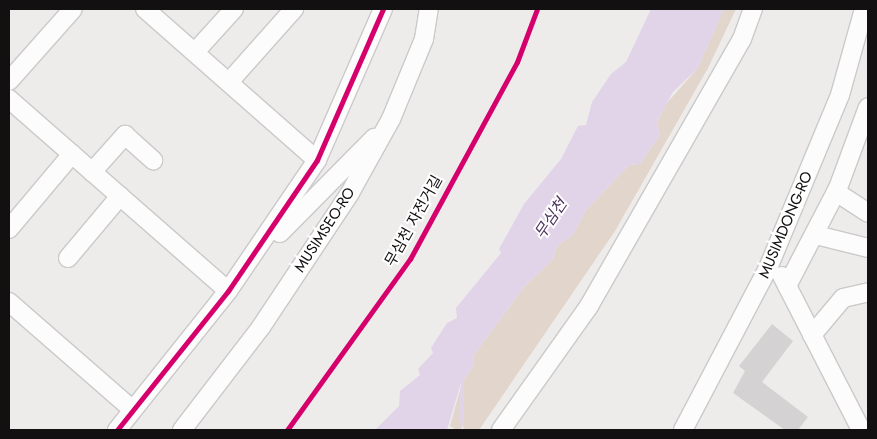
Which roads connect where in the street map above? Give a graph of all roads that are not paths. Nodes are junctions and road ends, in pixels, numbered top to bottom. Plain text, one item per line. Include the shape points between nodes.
1 (73, 9) edge
2 (145, 9) edge
3 (234, 9) edge
4 (294, 9) edge
5 (383, 9) edge
6 (429, 9) edge
7 (753, 9) edge
8 (864, 18) edge
9 (195, 52) junction
10 (9, 81) edge
11 (229, 82) junction
12 (9, 99) edge
13 (868, 106) edge
14 (392, 119) junction
15 (72, 154) junction
16 (153, 160) dead end
17 (318, 160) junction
18 (92, 172) junction
19 (836, 192) junction
20 (120, 196) junction
21 (868, 213) edge
22 (9, 229) edge
23 (816, 235) junction
24 (868, 248) edge
25 (68, 258) dead end
26 (773, 258) junction
27 (245, 267) junction
28 (787, 286) junction
29 (228, 291) junction
30 (868, 292) edge
31 (9, 302) edge
32 (812, 335) junction
33 (133, 410) junction
34 (117, 430) edge
35 (182, 430) edge
36 (501, 430) edge
37 (683, 430) edge
38 (861, 430) edge

1 - 10 street
2 - 9 street
3 - 9 street
4 - 11 street
5 - 17 street
6 - 14 street, MUSIMSEO-RO via 424,39
7 - 36 street via 737,48 589,306
8 - 26 street, MUSIMDONG-RO via 840,95
9 - 11 street
11 - 17 street
12 - 15 street
13 - 19 street
14 - 27 street via 326,188 300,208 258,261
14 - 35 street, MUSIMSEO-RO via 350,193 266,319
15 - 18 street
15 - 22 street
16 - 18 street via 125,135
17 - 27 street
18 - 20 street
19 - 21 street
19 - 23 street
20 - 25 street
20 - 29 street
23 - 24 street
23 - 28 street
26 - 28 street
26 - 37 street, MUSIMDONG-RO
27 - 29 street
28 - 32 street
29 - 33 street
30 - 32 street via 843,298
31 - 33 street
32 - 38 street
33 - 34 street

